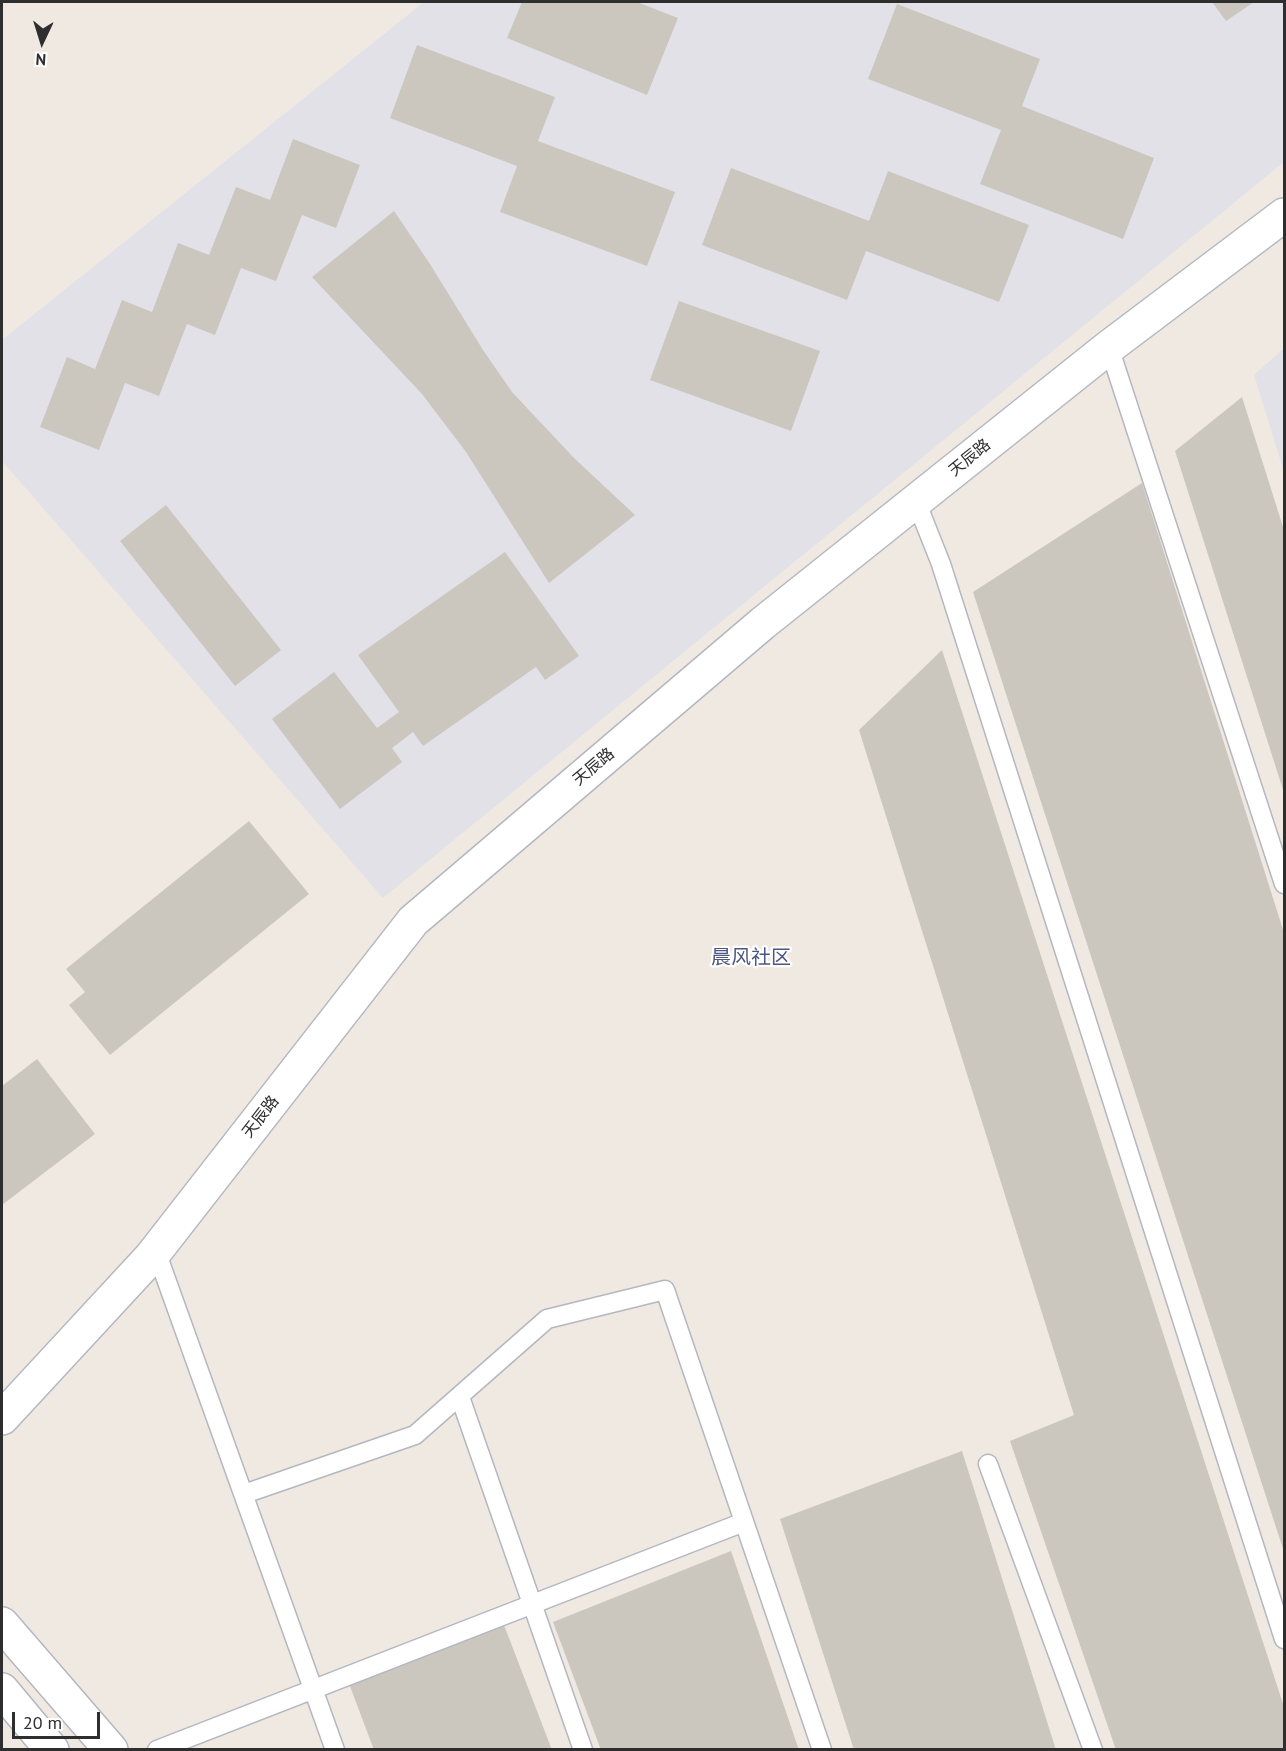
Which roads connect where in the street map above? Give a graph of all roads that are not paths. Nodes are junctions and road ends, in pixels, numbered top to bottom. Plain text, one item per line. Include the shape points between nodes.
1 (1284, 215) edge
2 (1109, 347) junction
3 (916, 501) junction
4 (1284, 884) edge
5 (156, 1251) junction
6 (460, 1396) junction
7 (2, 1418) edge
8 (988, 1464) dead end
9 (244, 1494) junction
10 (744, 1522) junction
11 (532, 1604) junction
12 (2, 1624) edge
13 (1284, 1639) edge
14 (313, 1689) junction
15 (2, 1690) edge
16 (52, 1749) edge
17 (111, 1749) edge
18 (157, 1749) edge
19 (335, 1749) edge
20 (583, 1749) edge
21 (822, 1749) edge
22 (1093, 1749) edge

1 - 2 street, 天辰路
2 - 3 street, 天辰路
2 - 4 lane
3 - 5 street, 天辰路 via 763,623 413,921
3 - 13 lane via 941,564
5 - 7 street, 天辰路
5 - 9 lane
6 - 9 lane via 415,1435
6 - 10 lane via 547,1319 665,1290
6 - 11 lane
8 - 22 lane
9 - 14 lane
10 - 11 lane
10 - 21 lane
11 - 14 lane
11 - 20 lane
12 - 17 street
14 - 18 lane
14 - 19 lane
15 - 16 street

